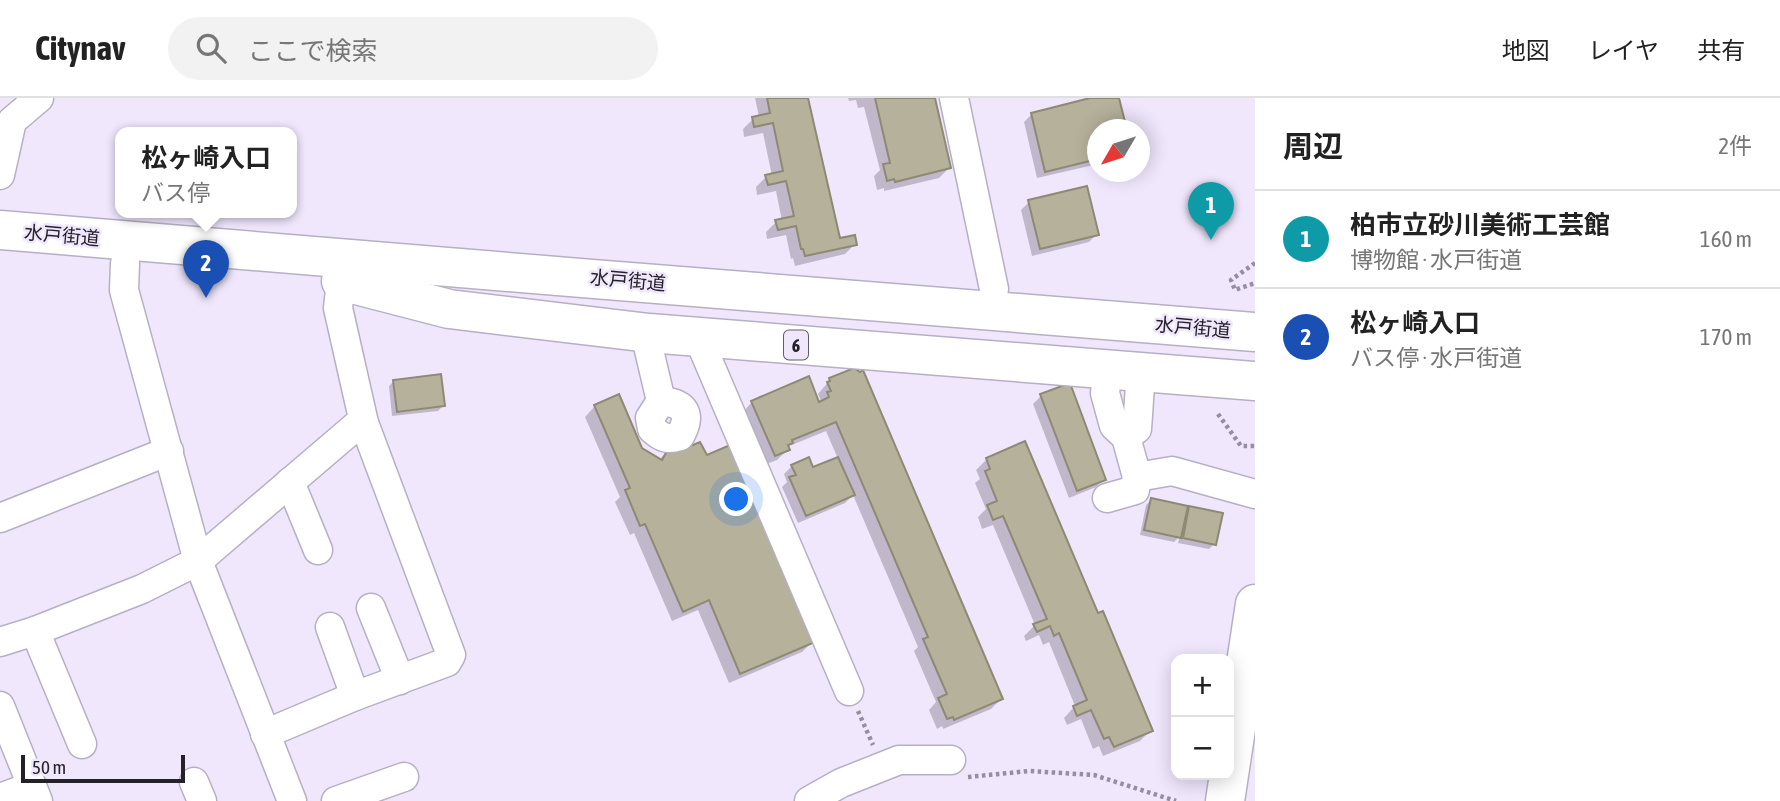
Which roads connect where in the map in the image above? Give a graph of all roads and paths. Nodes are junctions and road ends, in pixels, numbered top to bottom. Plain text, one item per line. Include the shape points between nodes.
1 (39, 98) edge
2 (954, 98) edge
3 (0, 175) edge
4 (0, 229) edge
5 (0, 253) edge
6 (267, 253) junction
7 (125, 263) junction
8 (1255, 263) edge
9 (341, 282) junction
10 (1255, 284) edge
11 (995, 289) junction
12 (1245, 300) edge
13 (912, 317) junction
14 (1255, 332) edge
15 (649, 333) junction
16 (704, 338) junction
17 (1255, 356) edge
18 (1125, 370) junction
19 (1255, 380) edge
20 (661, 401) dead end
21 (1218, 415) dead end
22 (364, 424) junction
23 (1255, 446) edge
24 (169, 451) junction
25 (1137, 477) junction
26 (290, 482) junction
27 (1255, 494) edge
28 (1107, 498) dead end
29 (0, 518) edge
30 (318, 550) dead end
31 (198, 561) junction
32 (1255, 604) edge
33 (371, 608) dead end
34 (330, 627) dead end
35 (35, 631) junction
36 (0, 642) edge
37 (400, 680) junction
38 (849, 691) joint
39 (355, 696) junction
40 (0, 706) edge
41 (265, 734) junction
42 (82, 744) dead end
43 (951, 760) joint
44 (882, 766) junction
45 (404, 777) dead end
46 (35, 793) edge
47 (0, 798) edge
48 (292, 801) edge
49 (336, 801) edge
50 (809, 801) edge
51 (1176, 801) edge
52 (1225, 801) edge

1 - 3 street via 12,121
2 - 11 street
4 - 6 highway, 水戸街道 / 6
5 - 7 highway, 水戸街道 / 6
6 - 11 highway, 6 via 321,245 483,249
6 - 13 highway, 水戸街道 / 6 via 581,276
7 - 9 highway, 水戸街道 / 6
7 - 24 street via 124,290
8 - 12 path via 1231,280
9 - 13 highway, 水戸街道 / 6
9 - 15 highway, 6 via 449,309
9 - 22 street via 338,308
10 - 12 path
11 - 12 highway, 6
13 - 14 highway, 水戸街道 / 6
13 - 17 highway, 水戸街道 / 6
15 - 16 highway, 6
15 - 20 street
16 - 18 highway, 6
16 - 38 street via 704,351
18 - 19 highway, 6
18 - 25 street via 1137,429 1126,437
21 - 23 path via 1241,446
22 - 26 street
22 - 37 street via 451,655 447,663
24 - 29 street
24 - 31 street
25 - 27 street via 1172,471
25 - 28 street via 1135,490
26 - 30 street
26 - 31 street
31 - 35 street via 142,589
31 - 41 street
32 - 52 highway
33 - 37 street
34 - 39 street
35 - 36 street
35 - 42 street
37 - 39 street
38 - 44 path
39 - 41 street
40 - 46 street
41 - 48 street
43 - 44 street via 899,760
43 - 51 path via 969,777 1029,771 1094,775
44 - 50 street
45 - 49 street
46 - 47 street

